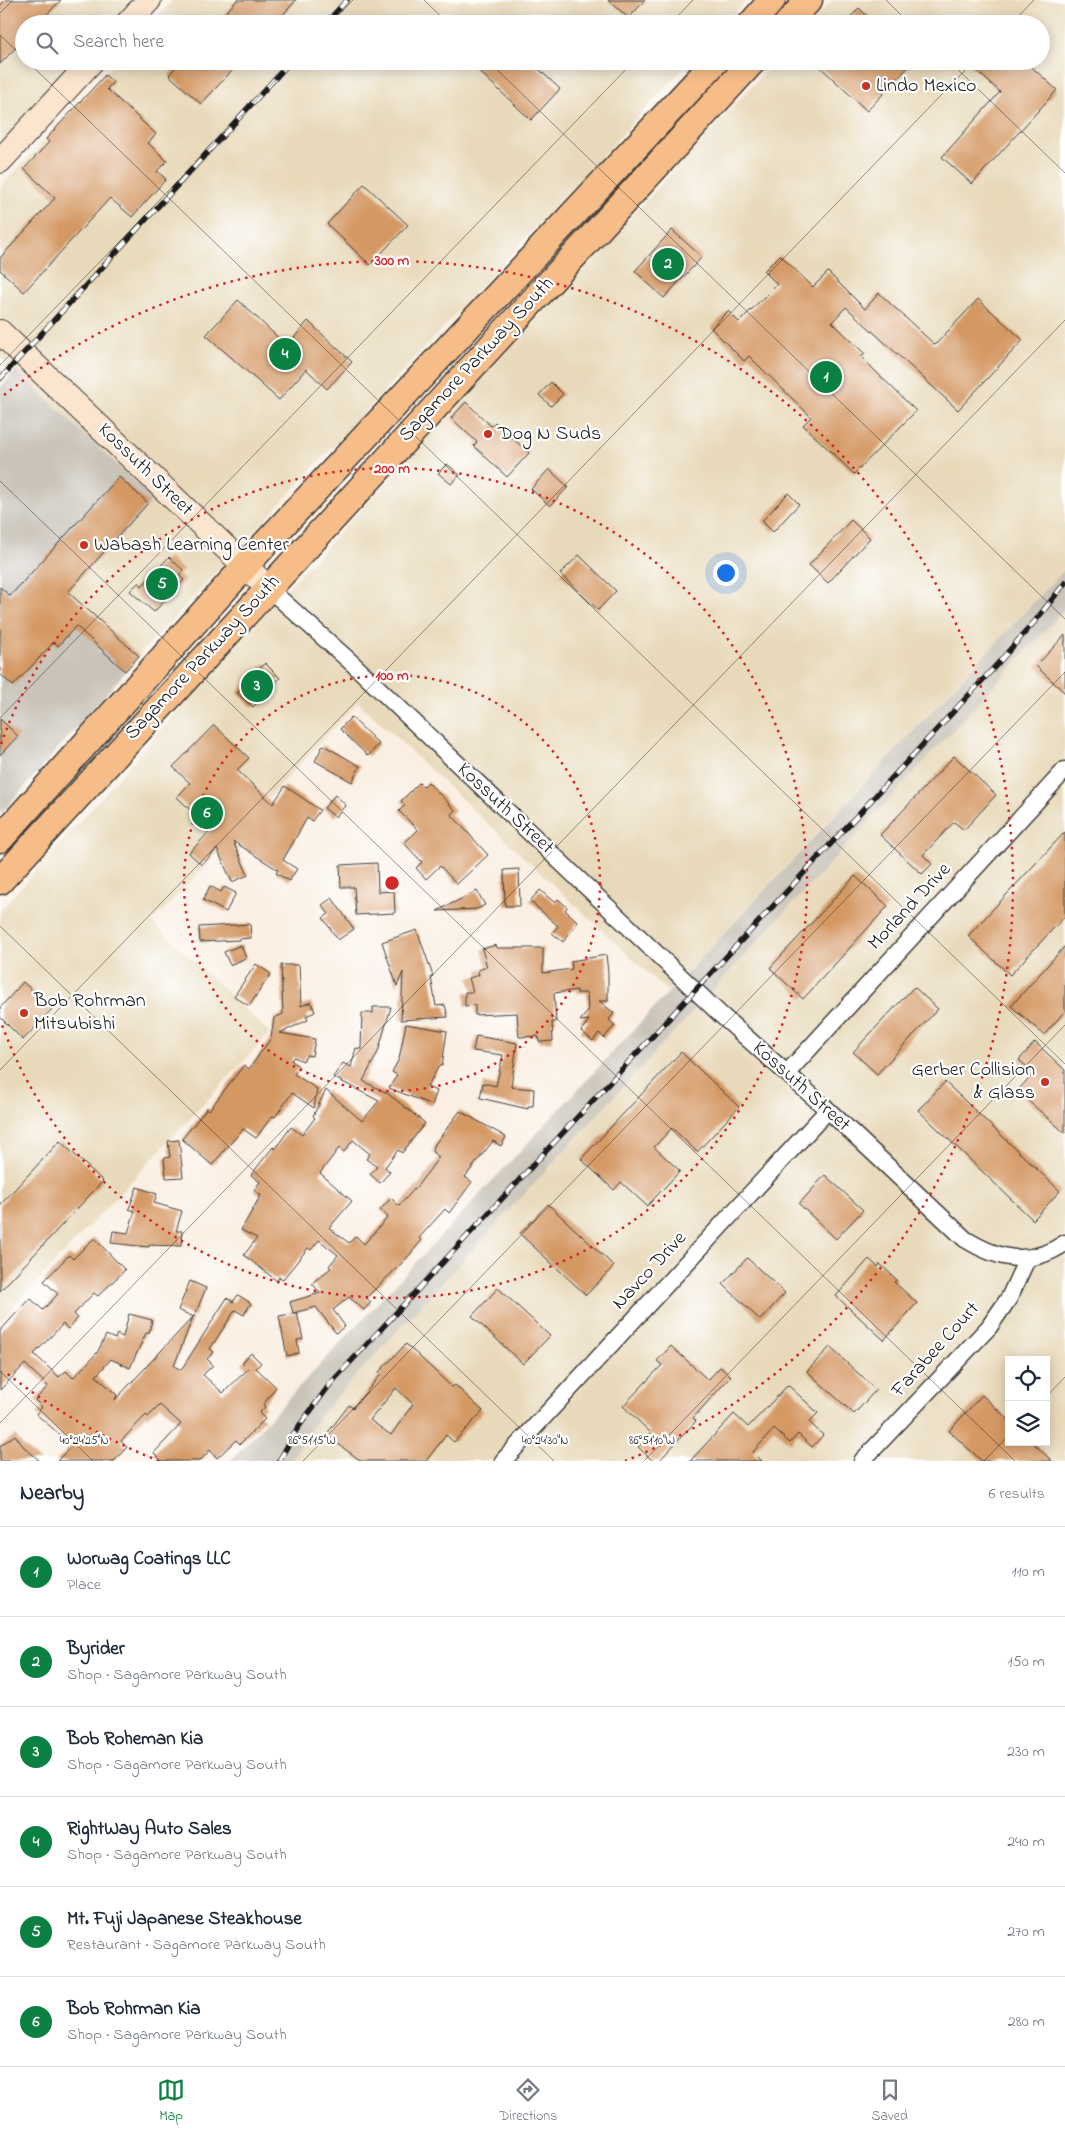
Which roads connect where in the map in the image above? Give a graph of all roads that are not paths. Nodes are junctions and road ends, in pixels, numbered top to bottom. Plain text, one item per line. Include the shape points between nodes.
1 (772, 0) edge
2 (809, 0) edge
3 (145, 1) edge
4 (134, 15) edge
5 (759, 15) edge
6 (795, 15) edge
7 (84, 70) edge
8 (708, 70) edge
9 (745, 70) edge
10 (0, 160) edge
11 (0, 332) edge
12 (245, 566) junction
13 (268, 588) junction
14 (1065, 770) edge
15 (0, 839) edge
16 (0, 881) edge
17 (787, 1073) junction
18 (828, 1110) junction
19 (1065, 1243) edge
20 (1027, 1259) junction
21 (503, 1461) edge
22 (862, 1461) edge

1 - 5 main road
2 - 6 main road
3 - 4 street
7 - 10 street
8 - 12 main road, Sagamore Parkway South
9 - 13 main road, Sagamore Parkway South
11 - 12 street, Kossuth Street
12 - 13 street, Kossuth Street
12 - 15 main road, Sagamore Parkway South
13 - 16 main road, Sagamore Parkway South
13 - 17 street, Kossuth Street via 353,664 721,1015
14 - 17 street, Morland Drive
17 - 18 street, Kossuth Street
18 - 20 street, Kossuth Street via 965,1239 1006,1258
18 - 21 street, Navco Drive
19 - 20 street via 1046,1254
20 - 22 street, Farabee Court via 1009,1298 989,1327

